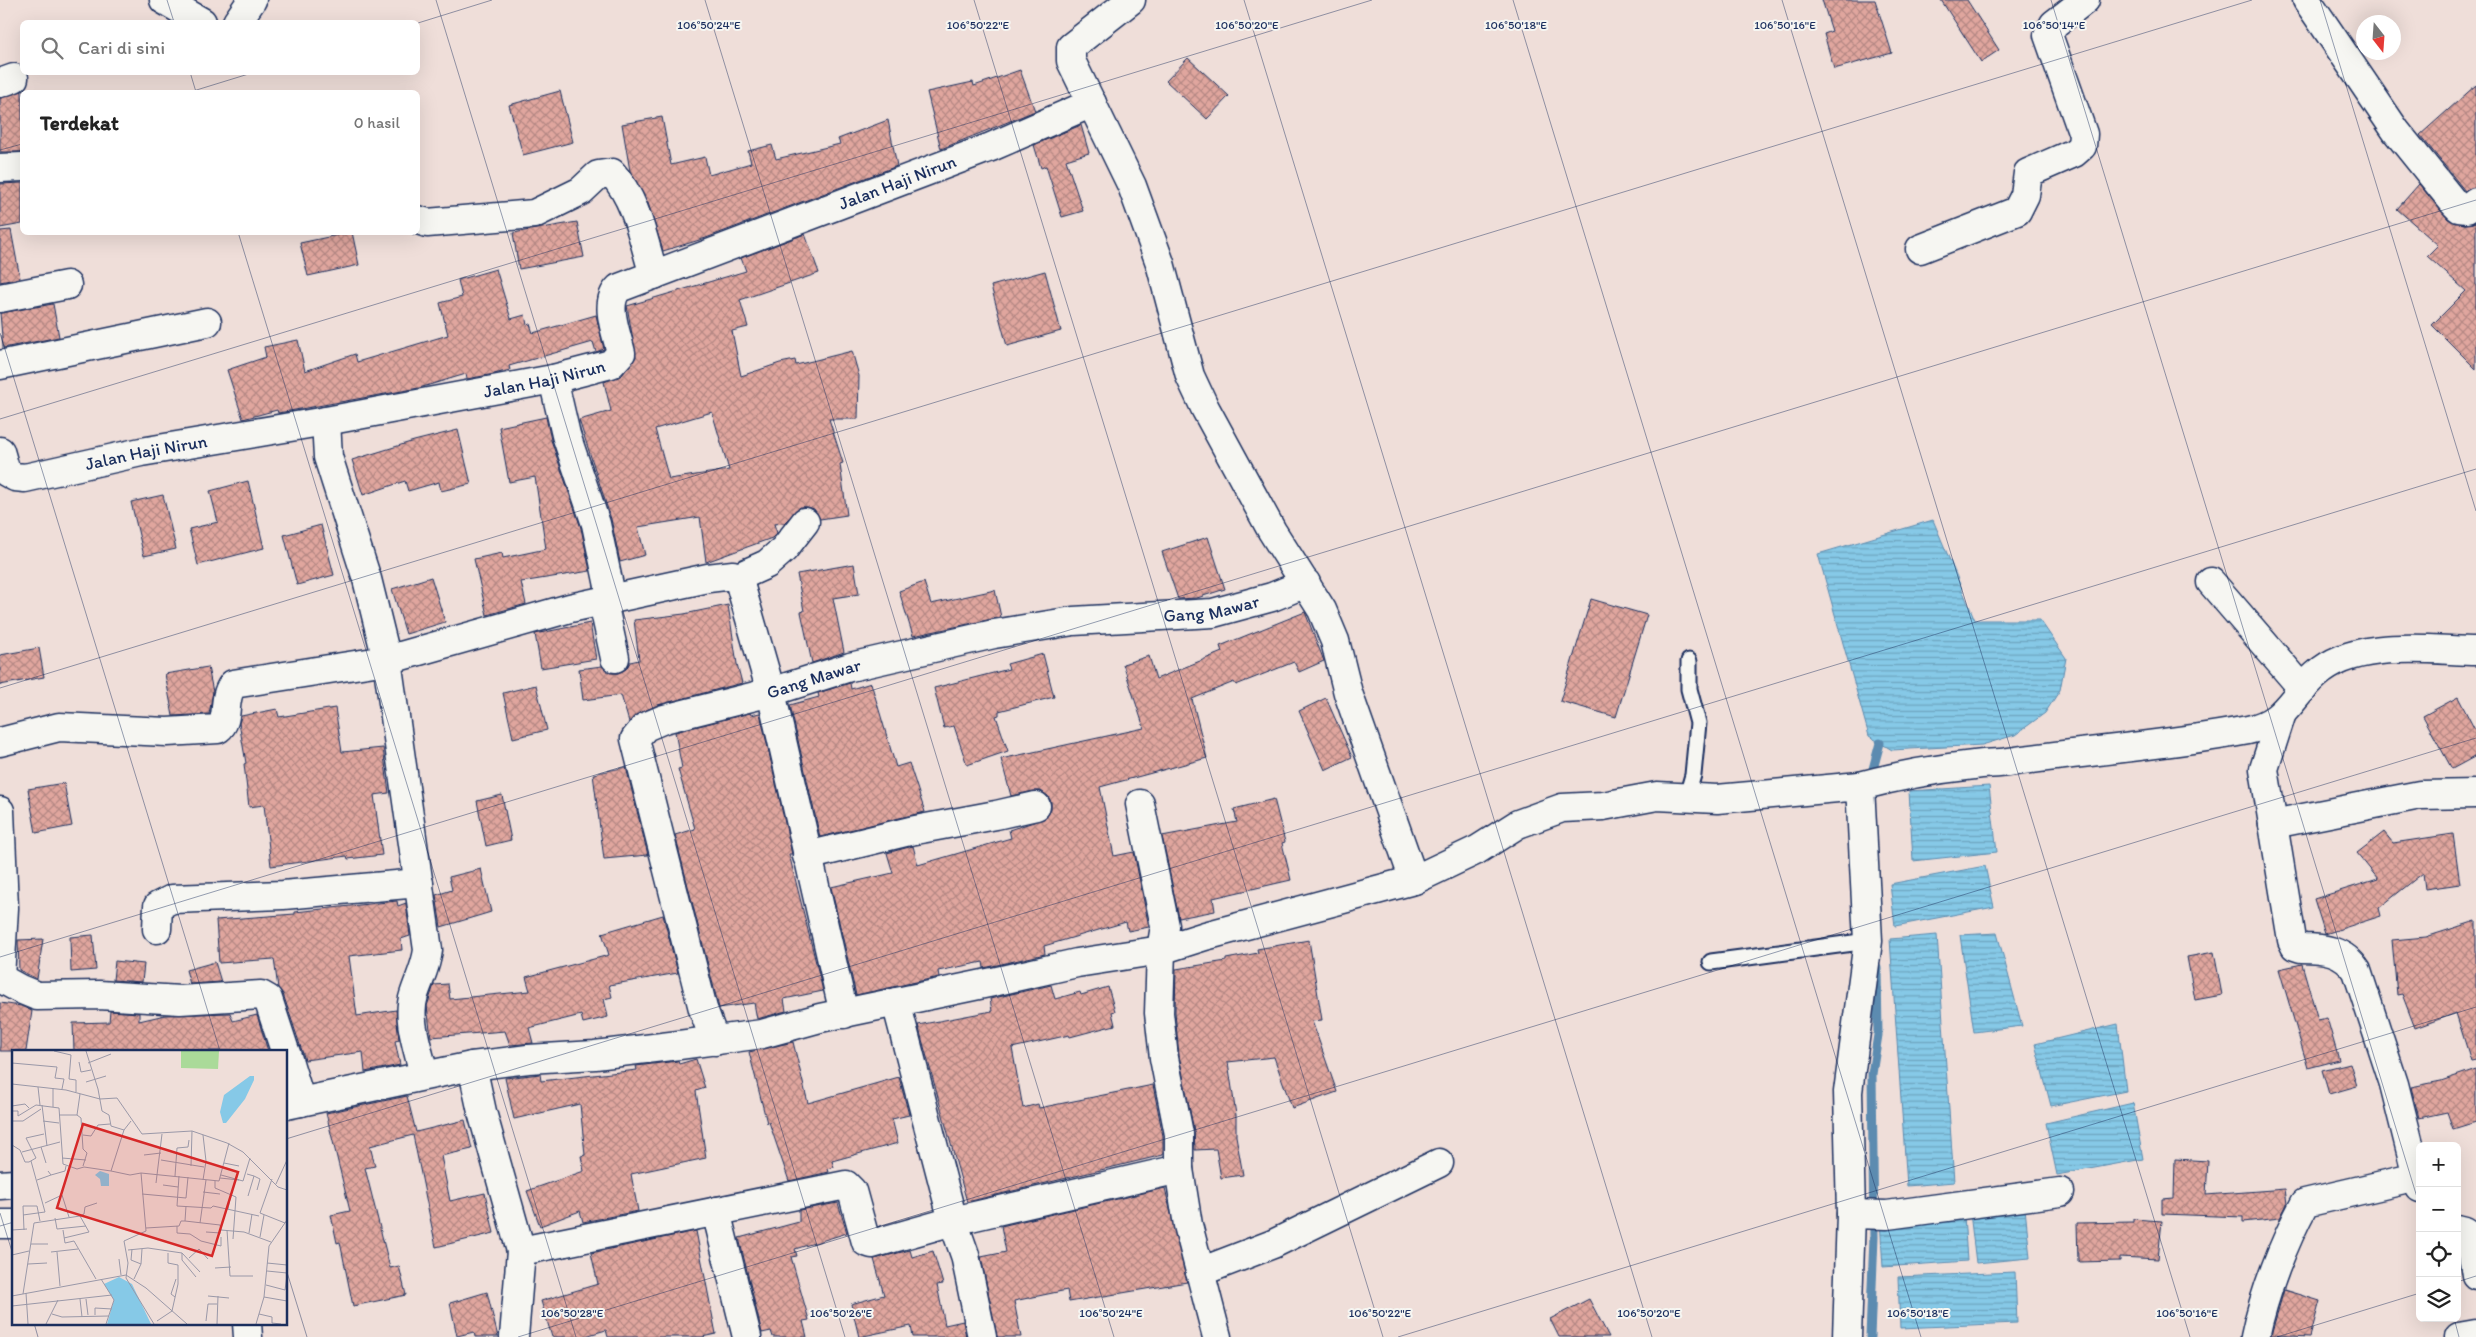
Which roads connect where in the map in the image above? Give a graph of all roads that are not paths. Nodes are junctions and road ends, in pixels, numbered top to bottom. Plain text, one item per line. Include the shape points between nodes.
1 (164, 0) edge
2 (252, 0) edge
3 (1131, 0) edge
4 (2085, 0) edge
5 (2307, 0) edge
6 (199, 20) edge
7 (239, 20) edge
8 (1092, 103) junction
9 (20, 167) edge
10 (0, 168) edge
11 (2476, 202) edge
12 (420, 221) edge
13 (1920, 249) dead end
14 (654, 275) junction
15 (67, 285) dead end
16 (0, 298) edge
17 (207, 322) dead end
18 (0, 365) edge
19 (553, 380) junction
20 (326, 421) junction
21 (0, 451) edge
22 (805, 522) dead end
23 (738, 577) junction
24 (2211, 582) dead end
25 (1306, 583) junction
26 (607, 601) junction
27 (2476, 652) edge
28 (615, 658) dead end
29 (388, 660) junction
30 (1689, 661) dead end
31 (2303, 689) junction
32 (771, 692) junction
33 (2281, 716) junction
34 (0, 742) edge
35 (1860, 786) junction
36 (2476, 794) edge
37 (1686, 798) junction
38 (1140, 804) dead end
39 (1036, 806) dead end
40 (0, 811) edge
41 (2273, 824) junction
42 (807, 856) junction
43 (1414, 880) junction
44 (419, 883) junction
45 (157, 929) dead end
46 (1868, 941) junction
47 (1161, 950) junction
48 (1711, 962) dead end
49 (0, 978) edge
50 (896, 1002) junction
51 (844, 1014) junction
52 (715, 1041) junction
53 (285, 1050) edge
54 (288, 1065) edge
55 (472, 1066) junction
56 (424, 1076) junction
57 (294, 1104) edge
58 (1439, 1164) dead end
59 (1179, 1168) junction
60 (2416, 1175) edge
61 (2416, 1183) edge
62 (2060, 1192) dead end
63 (716, 1211) junction
64 (1864, 1215) junction
65 (953, 1221) junction
66 (2461, 1230) edge
67 (521, 1251) junction
68 (1200, 1272) junction
69 (2476, 1275) edge
70 (247, 1324) edge
71 (2476, 1334) edge
72 (248, 1337) edge
73 (514, 1337) edge
74 (747, 1337) edge
75 (982, 1337) edge
76 (1217, 1337) edge
77 (1847, 1337) edge
78 (2255, 1337) edge
79 (2460, 1337) edge

1 - 6 street
2 - 7 street
3 - 8 street via 1072,47 1071,61
4 - 13 street via 2054,24 2048,35 2083,134 2082,146 2074,153 2028,173 2025,195 2017,211
5 - 11 street via 2396,131 2454,203 2467,209
8 - 14 street, Jalan Haji Nirun via 999,144
8 - 25 street via 1132,186 1160,263 1190,376 1204,408 1272,531
9 - 10 street
12 - 14 street via 427,223 534,214 581,190 598,174 612,173 633,206
14 - 19 street, Jalan Haji Nirun via 619,288 613,294 610,302 621,354 618,359
15 - 16 street
17 - 18 street
19 - 20 street, Jalan Haji Nirun
19 - 26 street via 566,435 596,524
20 - 21 street, Jalan Haji Nirun via 141,452 25,478 6,472
20 - 29 street via 328,457 367,579
22 - 23 street via 784,549 767,564
23 - 26 street via 708,578
23 - 32 street
24 - 31 street
25 - 32 street, Gang Mawar via 1272,597 1213,613 1074,621 994,634 850,667
25 - 43 street via 1335,640 1348,693
26 - 28 street
26 - 29 street via 570,608
27 - 31 street via 2390,650 2359,653 2334,662
29 - 34 street via 233,684 226,693 225,719 218,729 167,732 59,727
29 - 44 street
30 - 37 lane via 1689,689 1698,723 1693,775
31 - 33 street
32 - 42 street
32 - 52 street, Gang Mawar via 664,719 645,727 635,739
33 - 35 street via 2267,725 2248,730 1928,771
33 - 41 street via 2264,769
35 - 37 street via 1774,795
35 - 46 street
36 - 41 street via 2420,794
37 - 43 street via 1657,796 1603,806 1562,808 1518,824 1477,850
38 - 47 street via 1165,926
39 - 42 street via 910,830
40 - 49 street via 4,908
41 - 60 street via 2292,940 2301,948 2335,951 2350,960 2357,971 2394,1084
42 - 51 street
43 - 47 street
44 - 45 street via 283,895 172,899 158,906
44 - 56 street via 428,950 426,965 413,996 412,1019
46 - 48 lane
46 - 64 street via 1848,1092
47 - 50 street via 1077,963
47 - 59 street via 1159,1013 1179,1134
49 - 53 street via 37,996 99,995 180,1000 261,995 268,999
50 - 51 street
50 - 65 street
51 - 52 street via 762,1034
52 - 55 street
54 - 57 street
55 - 56 street
55 - 67 street
56 - 57 street
58 - 68 street via 1273,1244
59 - 65 street
59 - 68 street
61 - 78 street via 2305,1202 2294,1222 2260,1314
62 - 64 street
63 - 65 street via 846,1185 852,1191 868,1244
63 - 67 street
63 - 74 street
64 - 77 street
65 - 75 street via 965,1255
66 - 69 street via 2470,1235
67 - 73 street
68 - 76 street
70 - 72 street
71 - 79 street

